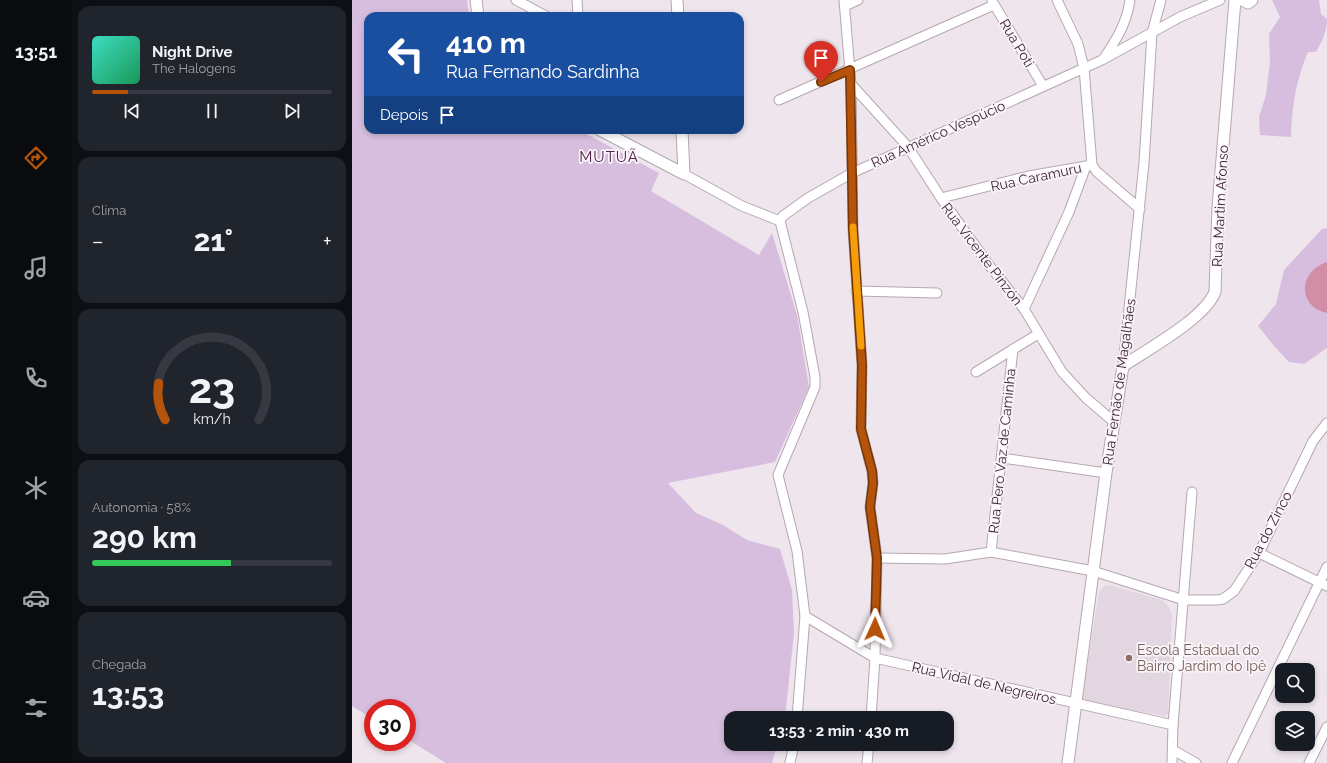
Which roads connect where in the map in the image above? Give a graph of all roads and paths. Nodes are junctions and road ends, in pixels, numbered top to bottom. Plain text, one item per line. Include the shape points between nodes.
1 (476, 0) edge
2 (516, 0) edge
3 (577, 0) edge
4 (677, 0) edge
5 (858, 0) edge
6 (1057, 0) edge
7 (1130, 0) edge
8 (1161, 0) edge
9 (1220, 0) edge
10 (1235, 0) edge
11 (1242, 0) edge
12 (1252, 0) edge
13 (993, 2) edge
14 (845, 3) edge
15 (478, 12) edge
16 (538, 12) edge
17 (578, 12) edge
18 (678, 12) edge
19 (1152, 34) junction
20 (1102, 60) junction
21 (1084, 68) junction
22 (850, 70) junction
23 (851, 84) junction
24 (1044, 86) junction
25 (779, 100) dead end
26 (608, 134) edge
27 (682, 134) edge
28 (908, 147) junction
29 (1089, 165) junction
30 (852, 173) junction
31 (684, 174) junction
32 (941, 198) junction
33 (1140, 209) junction
34 (780, 221) junction
35 (856, 291) junction
36 (937, 293) dead end
37 (1024, 309) junction
38 (1038, 334) junction
39 (1013, 349) junction
40 (1123, 366) junction
41 (976, 372) dead end
42 (1114, 422) junction
43 (1327, 423) edge
44 (1002, 458) junction
45 (1106, 472) junction
46 (1192, 492) dead end
47 (991, 552) junction
48 (1259, 553) junction
49 (877, 558) junction
50 (1327, 567) edge
51 (1093, 572) junction
52 (1323, 584) edge
53 (1184, 600) junction
54 (805, 616) junction
55 (875, 658) junction
56 (1076, 704) junction
57 (798, 711) edge
58 (871, 711) edge
59 (1173, 725) junction
60 (1327, 727) edge
61 (1173, 750) junction
62 (793, 751) edge
63 (868, 751) edge
64 (790, 763) edge
65 (867, 763) edge
66 (1068, 763) edge
67 (1172, 763) edge
68 (1196, 763) edge
69 (1232, 763) edge
70 (1309, 763) edge

1 - 15 street
2 - 16 street
3 - 17 street
4 - 18 street
5 - 14 street
6 - 21 street via 1078,44
7 - 20 street via 1120,34
8 - 19 street, Rua Fernão de Magalhães
9 - 19 street, Rua Américo Vespúcio via 1180,17
10 - 40 street, Rua Martim Afonso via 1218,208 1215,292 1211,301 1195,317
11 - 12 street via 1248,3
13 - 22 street
13 - 24 street, Rua Poti
14 - 22 street
19 - 20 street, Rua Américo Vespúcio
19 - 33 street, Rua Fernão de Magalhães
20 - 21 street, Rua Américo Vespúcio
21 - 24 street, Rua Américo Vespúcio
21 - 29 street
22 - 23 street
22 - 25 street
23 - 28 street, Rua Vicente Pinzón
23 - 30 street
24 - 28 street, Rua Américo Vespúcio
26 - 31 street
27 - 31 street
28 - 30 street, Rua Américo Vespúcio
28 - 32 street, Rua Vicente Pinzón
29 - 32 street, Rua Caramuru via 1029,176
29 - 33 street, Rua Caramuru
29 - 37 street
30 - 34 street, Rua Américo Vespúcio via 808,198
30 - 35 street
31 - 34 street via 742,206
32 - 37 street, Rua Vicente Pinzón
33 - 40 street, Rua Fernão de Magalhães
34 - 54 street via 803,312 815,377 815,387 778,475 796,544
35 - 36 street
35 - 49 street via 862,365 861,429 872,471 870,507
37 - 38 street, Rua Vicente Pinzón
38 - 39 street
38 - 42 street, Rua Vicente Pinzón via 1062,372 1086,398
39 - 41 street
39 - 44 street, Rua Pero Vaz de Caminha
40 - 42 street, Rua Fernão de Magalhães
42 - 45 street, Rua Fernão de Magalhães
43 - 48 street, Rua do Zinco via 1313,441
44 - 45 street
44 - 47 street, Rua Pero Vaz de Caminha
45 - 51 street, Rua Fernão de Magalhães
46 - 53 street
47 - 49 street, Rua do Zinco via 945,559
47 - 51 street, Rua do Zinco
48 - 52 street
48 - 53 street, Rua do Zinco via 1228,596 1217,600
49 - 55 street
50 - 52 street
51 - 53 street, Rua do Zinco
51 - 56 street, Rua Fernão de Magalhães
52 - 69 street
53 - 59 street
54 - 55 street, Rua Vidal de Negreiros
54 - 57 street
55 - 56 street, Rua Vidal de Negreiros
55 - 58 street
56 - 59 street, Rua Vidal de Negreiros
56 - 66 street, Rua Fernão de Magalhães
59 - 61 street
60 - 70 street
61 - 67 street
61 - 68 street
62 - 64 street
63 - 65 street

